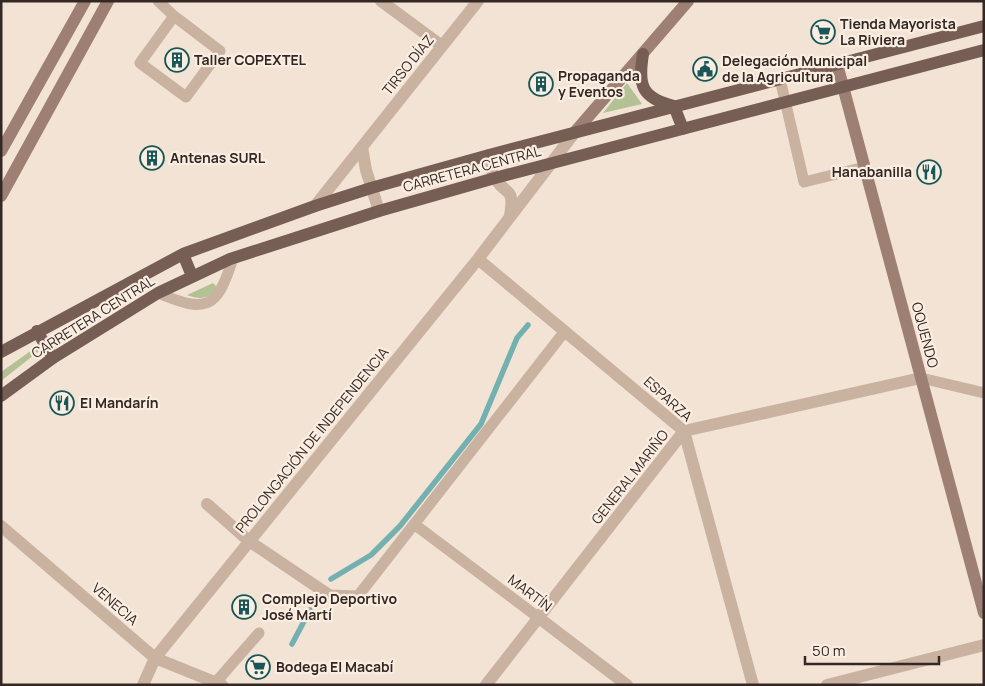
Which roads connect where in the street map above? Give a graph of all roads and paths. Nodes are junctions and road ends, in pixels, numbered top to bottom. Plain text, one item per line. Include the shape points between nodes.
1 (85, 1) edge
2 (108, 1) edge
3 (158, 1) edge
4 (381, 1) edge
5 (478, 1) edge
6 (688, 1) edge
7 (174, 16) junction
8 (984, 26) edge
9 (442, 46) junction
10 (984, 50) edge
11 (643, 54) junction
12 (837, 64) junction
13 (780, 79) junction
14 (843, 87) junction
15 (786, 102) junction
16 (674, 106) junction
17 (683, 129) junction
18 (575, 132) junction
19 (362, 147) junction
20 (1, 151) edge
21 (489, 155) junction
22 (552, 163) junction
23 (865, 167) junction
24 (495, 178) junction
25 (370, 188) junction
26 (1, 196) edge
27 (315, 206) junction
28 (379, 211) junction
29 (510, 218) junction
30 (183, 254) junction
31 (233, 258) junction
32 (478, 260) junction
33 (192, 276) junction
34 (158, 293) junction
35 (37, 331) junction
36 (565, 331) junction
37 (1, 352) edge
38 (52, 358) junction
39 (921, 378) junction
40 (984, 393) edge
41 (1, 396) edge
42 (684, 431) junction
43 (207, 504) dead end
44 (414, 524) junction
45 (1, 526) edge
46 (249, 541) junction
47 (329, 595) joint
48 (984, 613) edge
49 (539, 618) junction
50 (259, 633) dead end
51 (984, 645) edge
52 (155, 658) junction
53 (219, 684) edge
54 (143, 685) edge
55 (486, 685) edge
56 (627, 685) edge
57 (753, 685) edge
58 (827, 685) edge

1 - 20 street
2 - 26 street
3 - 7 lane
4 - 9 street
5 - 9 street, TIRSO DÍAZ
6 - 11 street, PROLONGACIÓN DE INDEPENDENCIA
7 - 7 lane via 220,50 186,96 140,63
8 - 12 main road, CARRETERA CENTRAL
9 - 19 street, TIRSO DÍAZ
10 - 14 main road, CARRETERA CENTRAL
11 - 16 main road via 640,77 646,94
11 - 18 street, PROLONGACIÓN DE INDEPENDENCIA
12 - 13 main road, CARRETERA CENTRAL
12 - 14 street, OQUENDO
13 - 15 lane
13 - 16 main road, CARRETERA CENTRAL
14 - 15 main road, CARRETERA CENTRAL
14 - 23 street, OQUENDO
15 - 17 main road, CARRETERA CENTRAL
15 - 23 lane via 804,182
16 - 17 main road
16 - 18 main road, CARRETERA CENTRAL
17 - 22 main road, CARRETERA CENTRAL
18 - 21 main road, CARRETERA CENTRAL
18 - 22 street, PROLONGACIÓN DE INDEPENDENCIA
19 - 25 street
19 - 27 street, TIRSO DÍAZ
21 - 24 street
21 - 25 main road, CARRETERA CENTRAL
22 - 24 main road, CARRETERA CENTRAL
22 - 29 street, PROLONGACIÓN DE INDEPENDENCIA
23 - 39 street, OQUENDO
24 - 28 main road, CARRETERA CENTRAL
24 - 29 street via 512,200
25 - 27 main road, CARRETERA CENTRAL
25 - 28 street
27 - 30 main road, CARRETERA CENTRAL
28 - 31 main road, CARRETERA CENTRAL
29 - 32 street, PROLONGACIÓN DE INDEPENDENCIA
30 - 33 main road
30 - 35 main road, CARRETERA CENTRAL
31 - 33 main road, CARRETERA CENTRAL
31 - 34 lane via 220,292 207,303 196,306
32 - 36 street, ESPARZA
32 - 46 street, PROLONGACIÓN DE INDEPENDENCIA
33 - 34 main road, CARRETERA CENTRAL
34 - 38 main road, CARRETERA CENTRAL
35 - 37 main road, CARRETERA CENTRAL
35 - 38 main road
36 - 42 street, ESPARZA
36 - 44 lane
38 - 41 main road, CARRETERA CENTRAL
39 - 40 lane
39 - 42 street, GENERAL MARIÑO
39 - 48 street, OQUENDO
42 - 49 street, GENERAL MARIÑO
42 - 57 street, ESPARZA
43 - 46 street
44 - 47 lane via 358,596
44 - 49 lane, MARTÍN
45 - 52 street, VENECIA
46 - 47 street
46 - 52 street, PROLONGACIÓN DE INDEPENDENCIA
49 - 55 street, GENERAL MARIÑO
49 - 56 street, MARTÍN
50 - 53 lane
51 - 58 street
52 - 53 street, VENECIA
52 - 54 street, PROLONGACIÓN DE INDEPENDENCIA

